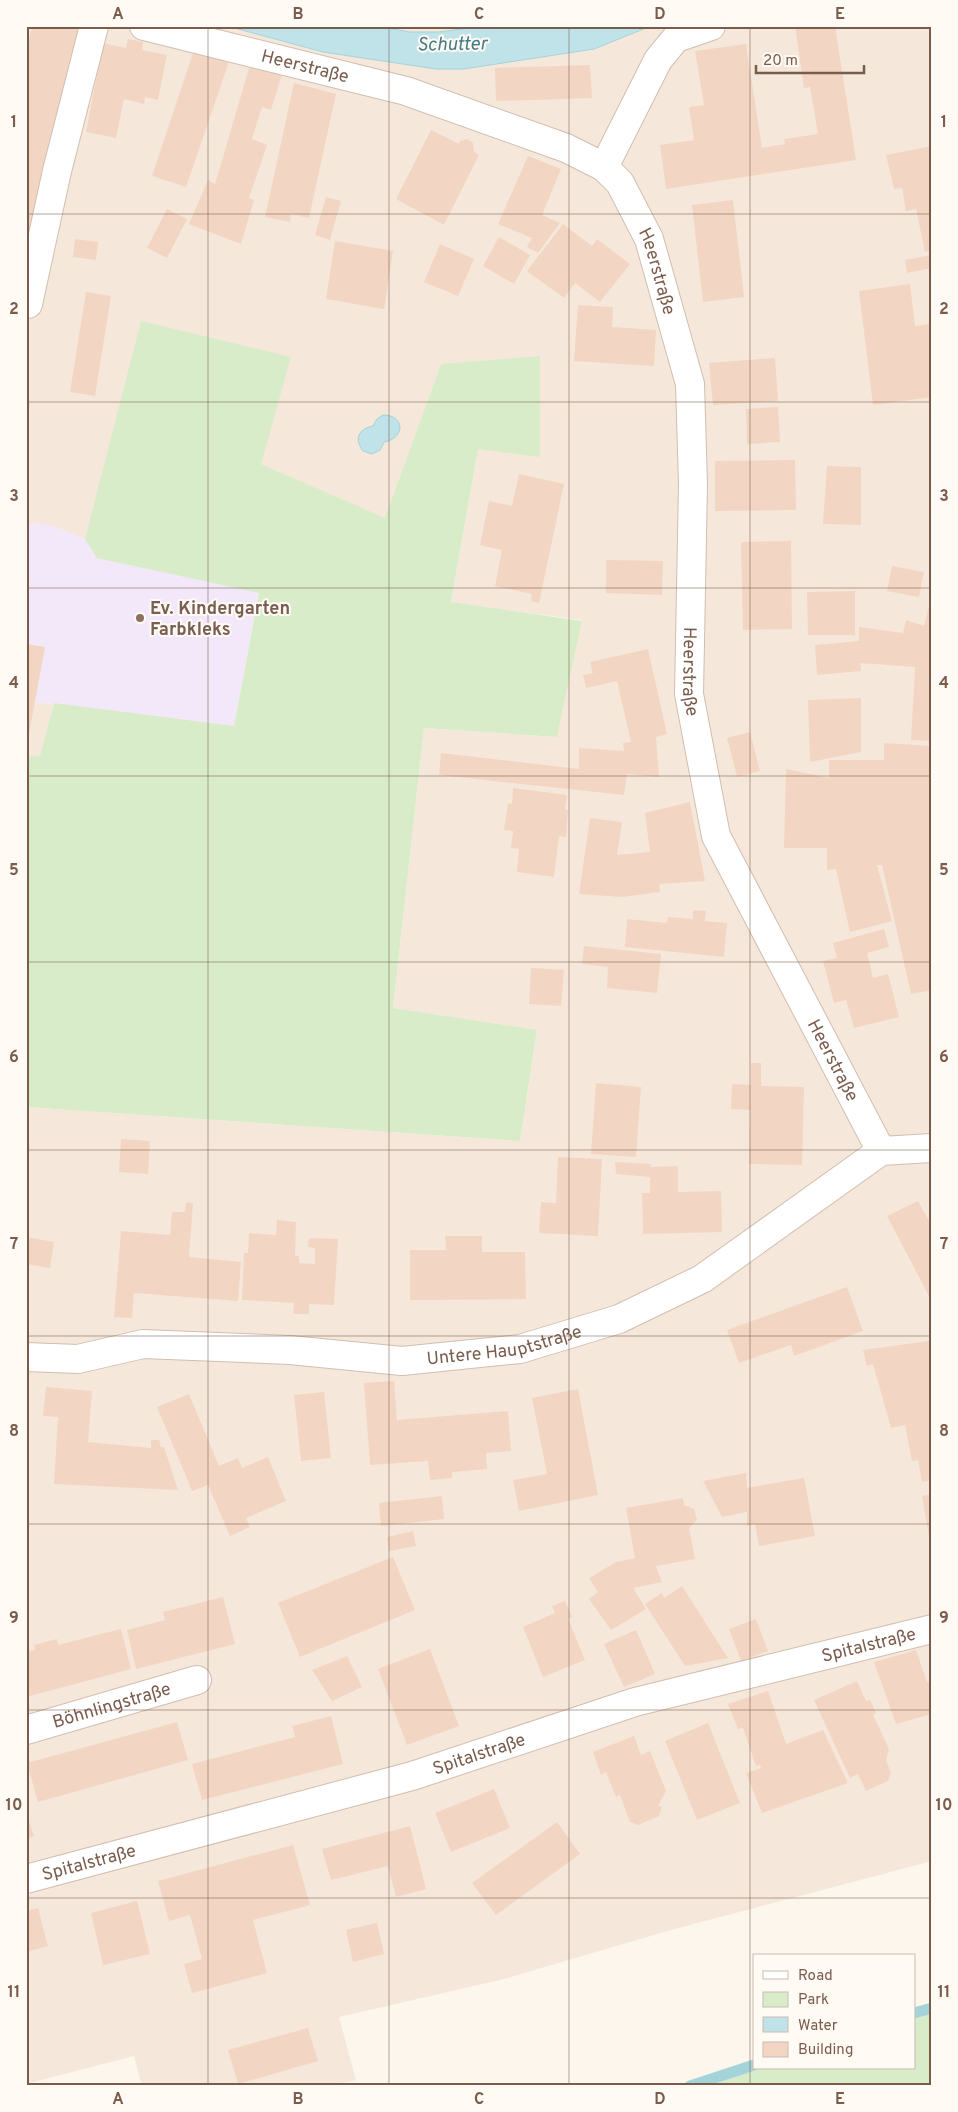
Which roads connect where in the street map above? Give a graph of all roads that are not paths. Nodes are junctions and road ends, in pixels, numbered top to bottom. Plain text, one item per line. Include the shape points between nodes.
1 (94, 26) edge
2 (144, 26) edge
3 (711, 26) edge
4 (604, 167) junction
5 (28, 304) dead end
6 (932, 1148) edge
7 (882, 1151) junction
8 (26, 1357) edge
9 (932, 1629) edge
10 (197, 1680) dead end
11 (26, 1730) edge
12 (26, 1878) edge

1 - 5 street via 57,171
2 - 4 street, Heerstraße via 406,91 566,148
3 - 4 street via 676,38 658,60
4 - 7 street, Heerstraße via 620,183 650,239 690,384 694,484 689,694 716,836
6 - 7 street
7 - 8 street, Untere Hauptstraße via 702,1279 620,1319 520,1349 402,1360 290,1350 143,1344 78,1359
9 - 12 street, Spitalstraße via 635,1702 412,1776
10 - 11 street, Böhnlingstraße

